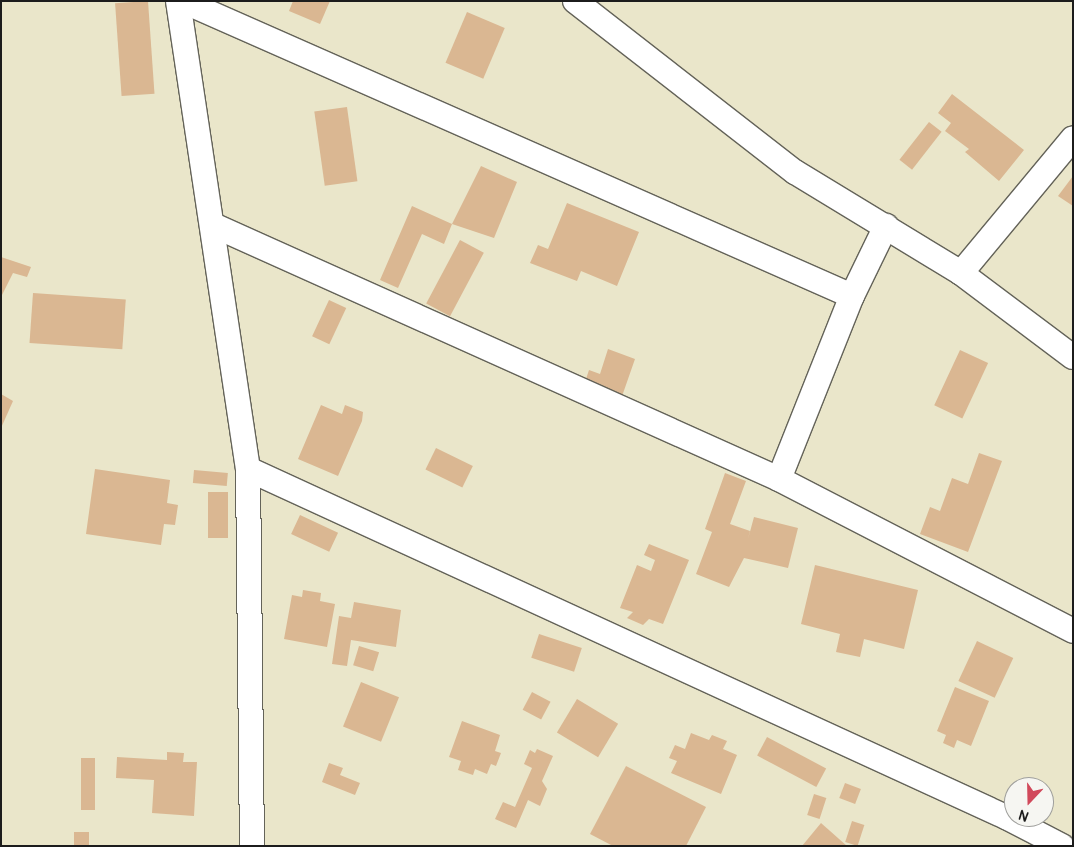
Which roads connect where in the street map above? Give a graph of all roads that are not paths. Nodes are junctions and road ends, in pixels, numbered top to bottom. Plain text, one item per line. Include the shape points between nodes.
1 (178, 1) edge
2 (183, 1) edge
3 (574, 1) edge
4 (1073, 138) edge
5 (213, 225) junction
6 (886, 226) junction
7 (961, 273) junction
8 (852, 296) junction
9 (1073, 357) edge
10 (248, 469) junction
11 (779, 480) junction
12 (1073, 631) edge
13 (252, 846) edge
14 (1062, 846) edge

1 - 5 street
2 - 8 street
3 - 6 street via 795,172
4 - 7 street
5 - 10 street
5 - 11 street
6 - 7 street
6 - 8 street
7 - 9 street
8 - 11 street
10 - 13 street
10 - 14 street via 1008,818
11 - 12 street

